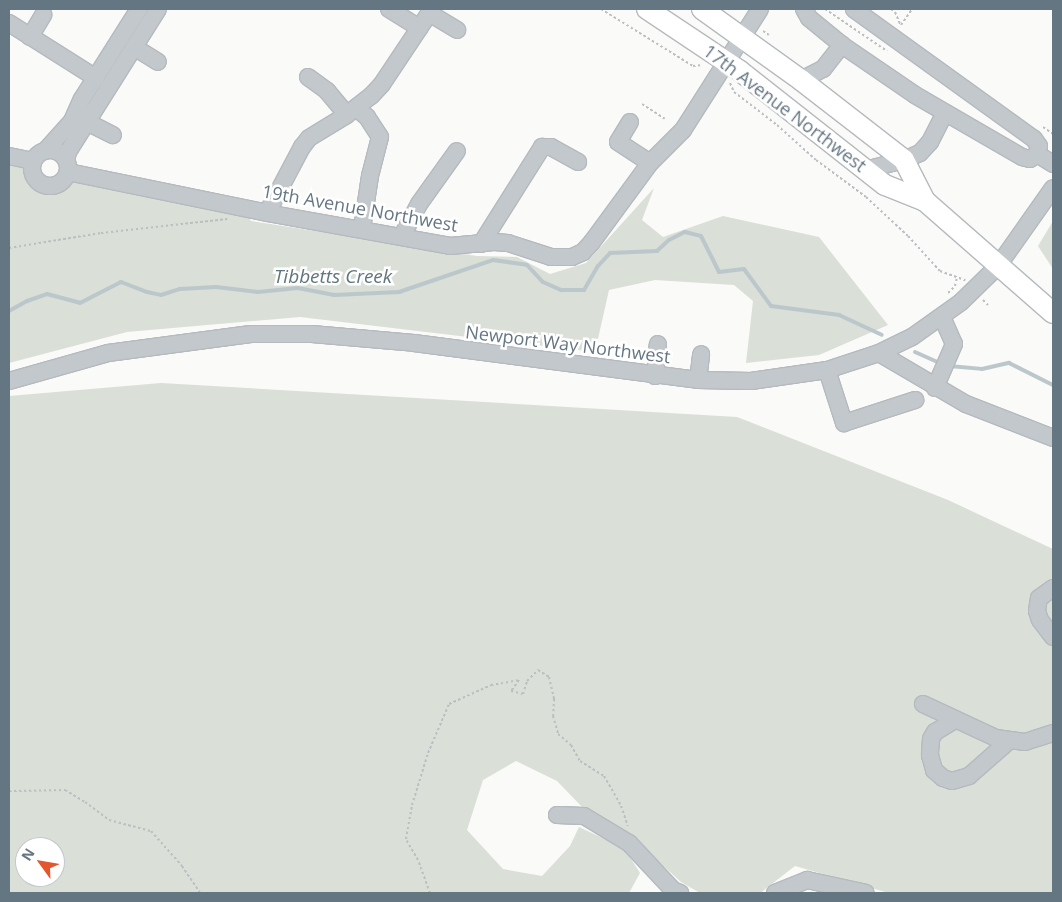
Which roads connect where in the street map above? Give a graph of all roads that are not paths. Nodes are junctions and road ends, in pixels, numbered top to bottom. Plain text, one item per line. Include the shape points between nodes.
1 (139, 9) edge
2 (158, 9) edge
3 (389, 9) edge
4 (647, 9) edge
5 (702, 9) edge
6 (760, 9) edge
7 (804, 9) edge
8 (854, 9) edge
9 (430, 11) edge
10 (43, 15) dead end
11 (419, 28) junction
12 (457, 29) dead end
13 (16, 32) edge
14 (742, 36) junction
15 (842, 45) junction
16 (134, 47) junction
17 (158, 62) dead end
18 (726, 62) junction
19 (308, 77) dead end
20 (96, 78) junction
21 (800, 80) junction
22 (351, 111) junction
23 (945, 113) junction
24 (87, 122) junction
25 (630, 122) dead end
26 (112, 135) dead end
27 (457, 151) dead end
28 (1038, 154) junction
29 (9, 156) edge
30 (39, 156) junction
31 (904, 160) junction
32 (578, 162) dead end
33 (650, 163) junction
34 (1053, 164) edge
35 (67, 166) junction
36 (865, 170) junction
37 (1053, 188) edge
38 (925, 201) junction
39 (267, 213) junction
40 (362, 229) junction
41 (402, 236) junction
42 (480, 244) junction
43 (998, 266) junction
44 (1053, 313) edge
45 (942, 317) junction
46 (658, 344) dead end
47 (879, 353) junction
48 (701, 354) dead end
49 (827, 370) junction
50 (655, 376) junction
51 (698, 380) junction
52 (9, 381) edge
53 (935, 388) junction
54 (915, 400) dead end
55 (1053, 438) edge
56 (1053, 588) edge
57 (1053, 637) edge
58 (922, 704) dead end
59 (955, 720) junction
60 (1053, 733) edge
61 (1009, 741) junction
62 (557, 815) dead end
63 (680, 893) edge
64 (775, 893) edge
65 (866, 893) edge

1 - 20 street
2 - 16 street
3 - 11 street
4 - 18 main road, 17th Avenue Northwest
5 - 14 main road, 17th Avenue Northwest
6 - 14 street, 19th Avenue Northwest
7 - 15 street via 809,18
8 - 28 street via 1034,139 1039,146
9 - 11 street
9 - 12 street
10 - 13 street
11 - 22 street via 395,51 377,81
13 - 20 street via 64,67
14 - 18 street, 19th Avenue Northwest
14 - 21 main road, 17th Avenue Northwest
15 - 21 street via 823,69
15 - 23 street
16 - 17 street
16 - 24 street
18 - 33 street, 19th Avenue Northwest via 682,130
18 - 36 main road, 17th Avenue Northwest
19 - 22 street
20 - 30 street via 66,129
21 - 31 main road, 17th Avenue Northwest
22 - 39 street via 309,138
22 - 40 street via 367,118 380,137
23 - 28 street via 1022,158 1030,159
23 - 31 street via 920,154
24 - 26 street
24 - 35 street via 68,152
25 - 33 street via 618,142
27 - 41 street
28 - 34 street
29 - 30 street
30 - 35 street via 55,151
30 - 35 street via 31,170 34,178 46,186 59,184
31 - 36 street
31 - 38 main road, 17th Avenue Northwest
32 - 42 street via 551,147 542,147
33 - 42 street, 19th Avenue Northwest via 583,252 572,257 551,257 508,243
35 - 39 street, 19th Avenue Northwest
36 - 38 main road, 17th Avenue Northwest via 884,185
37 - 43 street, Newport Way Northwest
38 - 43 main road, 17th Avenue Northwest
39 - 40 street, 19th Avenue Northwest
40 - 41 street, 19th Avenue Northwest
41 - 42 street, 19th Avenue Northwest via 450,246
43 - 44 main road, 17th Avenue Northwest
43 - 45 street, Newport Way Northwest
45 - 47 street, Newport Way Northwest
45 - 53 street via 954,344
46 - 50 street
47 - 49 street, Newport Way Northwest
47 - 53 street
48 - 51 street
49 - 51 street, Newport Way Northwest via 751,381
49 - 54 street via 844,423
50 - 51 street, Newport Way Northwest
50 - 52 street, Newport Way Northwest via 414,343 312,334 251,334 108,353
53 - 55 street via 966,404
56 - 57 street via 1039,598 1037,611
58 - 59 street
59 - 61 street
59 - 61 street via 935,732 931,739 930,755 934,770 943,778 952,781 969,776
60 - 61 street via 1025,742
62 - 63 street via 584,816 629,843 673,890
64 - 65 street via 807,880

